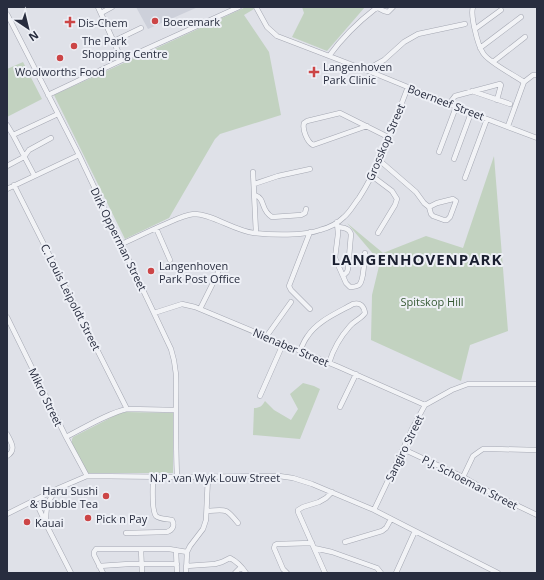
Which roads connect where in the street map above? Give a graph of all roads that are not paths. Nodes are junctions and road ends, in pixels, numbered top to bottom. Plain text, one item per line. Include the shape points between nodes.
1 (98, 7) edge
2 (112, 7) edge
3 (239, 7) edge
4 (256, 7) edge
5 (393, 7) edge
6 (473, 8) edge
7 (501, 10) dead end
8 (101, 13) junction
9 (7, 14) edge
10 (521, 17) dead end
11 (465, 24) dead end
12 (141, 28) dead end
13 (475, 29) junction
14 (525, 37) dead end
15 (114, 41) junction
16 (480, 48) junction
17 (329, 56) junction
18 (122, 60) junction
19 (493, 62) junction
20 (364, 70) junction
21 (537, 75) edge
22 (524, 82) junction
23 (408, 88) junction
24 (472, 91) junction
25 (48, 95) junction
26 (497, 100) junction
27 (449, 104) junction
28 (510, 104) dead end
29 (456, 107) junction
30 (471, 113) junction
31 (58, 114) junction
32 (487, 119) junction
33 (7, 125) edge
34 (367, 126) junction
35 (508, 126) junction
36 (13, 136) junction
37 (388, 137) junction
38 (51, 138) dead end
39 (537, 138) edge
40 (439, 152) dead end
41 (79, 155) junction
42 (24, 157) junction
43 (454, 159) dead end
44 (379, 160) junction
45 (7, 166) edge
46 (310, 169) dead end
47 (253, 172) dead end
48 (34, 175) junction
49 (372, 176) junction
50 (465, 178) dead end
51 (254, 184) junction
52 (14, 185) junction
53 (7, 189) edge
54 (255, 195) junction
55 (429, 207) junction
56 (306, 209) dead end
57 (337, 224) junction
58 (156, 228) junction
59 (310, 232) junction
60 (256, 233) junction
61 (378, 233) dead end
62 (122, 244) junction
63 (364, 253) dead end
64 (170, 260) dead end
65 (220, 266) dead end
66 (343, 276) junction
67 (291, 302) dead end
68 (200, 309) junction
69 (310, 309) dead end
70 (154, 313) junction
71 (7, 317) edge
72 (266, 336) junction
73 (283, 344) junction
74 (300, 351) junction
75 (329, 363) junction
76 (356, 374) junction
77 (537, 384) edge
78 (260, 396) dead end
79 (425, 405) junction
80 (340, 407) dead end
81 (127, 409) junction
82 (176, 410) junction
83 (7, 434) edge
84 (66, 437) junction
85 (403, 449) junction
86 (537, 450) edge
87 (7, 456) edge
88 (87, 476) junction
89 (153, 477) junction
90 (177, 477) junction
91 (208, 477) junction
92 (463, 477) junction
93 (59, 488) junction
94 (332, 492) junction
95 (34, 501) junction
96 (374, 510) junction
97 (207, 511) junction
98 (7, 514) edge
99 (537, 515) edge
100 (391, 519) junction
101 (238, 523) dead end
102 (47, 526) junction
103 (415, 530) junction
104 (126, 533) dead end
105 (345, 542) dead end
106 (313, 546) junction
107 (140, 549) junction
108 (176, 550) junction
109 (187, 552) junction
110 (141, 564) junction
111 (177, 564) junction
112 (100, 566) junction
113 (186, 566) junction
114 (241, 567) junction
115 (71, 573) edge
116 (103, 573) edge
117 (142, 573) edge
118 (177, 573) edge
119 (186, 573) edge
120 (235, 573) edge
121 (246, 573) edge
122 (287, 573) edge
123 (325, 573) edge
124 (381, 573) edge
125 (396, 573) edge
126 (498, 573) edge

1 - 8 street
2 - 8 street
3 - 18 street
4 - 17 street, Boerneef Street via 274,34
5 - 17 street via 388,12 375,9 348,33
6 - 13 street
7 - 13 street
8 - 15 street
9 - 25 street, Dirk Opperman Street
10 - 16 street
11 - 20 street via 418,34 404,42 384,60
12 - 15 street
13 - 16 street
14 - 19 street
15 - 18 street
16 - 19 street
17 - 20 street, Boerneef Street
18 - 25 street
19 - 22 street
20 - 23 street, Boerneef Street
21 - 22 street
22 - 35 street
23 - 27 street, Boerneef Street
23 - 37 street, Grosskop Street
24 - 26 street
24 - 26 street via 500,84
24 - 27 street via 455,96
25 - 31 street, Dirk Opperman Street
26 - 28 street
27 - 29 street, Boerneef Street
29 - 30 street, Boerneef Street
29 - 40 street
30 - 32 street, Boerneef Street
30 - 43 street
31 - 36 street
31 - 41 street, Dirk Opperman Street
32 - 35 street, Boerneef Street
32 - 50 street
33 - 36 street
34 - 34 street via 340,114 303,124 308,140 313,145
34 - 37 street
35 - 39 street, Boerneef Street
36 - 42 street
37 - 44 street, Grosskop Street
38 - 42 street via 29,150
41 - 48 street
41 - 62 street, Dirk Opperman Street
42 - 45 street
42 - 48 street
44 - 49 street, Grosskop Street
44 - 55 street via 416,192
46 - 51 street
47 - 51 street
48 - 52 street
49 - 57 street, Grosskop Street via 349,212
49 - 61 street via 392,191 397,199
51 - 54 street
52 - 53 street
52 - 81 street, C. Louis Leipoldt Street
54 - 56 street via 261,199 264,210 272,217 301,215
54 - 60 street
55 - 55 street via 437,203 456,200 450,217 446,220 433,217
57 - 59 street, Grosskop Street
57 - 66 street via 335,258
57 - 66 street via 351,234 348,269
58 - 60 street, Grosskop Street via 196,214
58 - 62 street, Grosskop Street
58 - 64 street
59 - 60 street, Grosskop Street via 272,235
59 - 69 street via 289,286
62 - 70 street, Dirk Opperman Street
63 - 66 street via 360,285 350,287
65 - 68 street
67 - 72 street
68 - 70 street, Nienaber Street via 182,304
68 - 72 street, Nienaber Street
70 - 82 street, Dirk Opperman Street via 175,360
71 - 84 street, Mikro Street
72 - 73 street, Nienaber Street
73 - 74 street, Nienaber Street
73 - 78 street
74 - 75 street, Nienaber Street
74 - 75 street via 306,337 319,324 352,304 360,304 365,313 349,326
75 - 76 street, Nienaber Street
76 - 79 street, Nienaber Street
76 - 80 street
77 - 79 street, Sangiro Street via 468,384
79 - 85 street, Sangiro Street
81 - 82 street
81 - 84 street
82 - 90 street, Dirk Opperman Street
83 - 87 street via 13,447 12,453
84 - 88 street, Mikro Street
85 - 92 street, P.J. Schoeman Street
85 - 96 street, Sangiro Street
86 - 92 street via 480,450 473,456
88 - 89 street, N.P. van Wyk Louw Street
88 - 93 street, N.P. van Wyk Louw Street
89 - 90 street, N.P. van Wyk Louw Street
89 - 104 street via 155,515 172,520 173,528 167,532
90 - 91 street, N.P. van Wyk Louw Street
91 - 94 street, N.P. van Wyk Louw Street via 279,476 293,478
91 - 97 street
92 - 99 street, P.J. Schoeman Street
93 - 95 street, N.P. van Wyk Louw Street
93 - 102 street via 47,506
94 - 96 street, N.P. van Wyk Louw Street
94 - 106 street via 324,500 298,510
95 - 98 street, N.P. van Wyk Louw Street
95 - 102 street
96 - 100 street, N.P. van Wyk Louw Street
97 - 101 street via 225,510
97 - 109 street via 205,525
100 - 103 street, N.P. van Wyk Louw Street
100 - 105 street via 382,531
102 - 115 street
103 - 125 street
103 - 126 street, N.P. van Wyk Louw Street
106 - 122 street via 275,545 274,548
106 - 123 street
106 - 124 street via 377,568
107 - 108 street
107 - 110 street
107 - 112 street via 96,549 94,553
108 - 109 street
108 - 111 street
109 - 113 street
110 - 111 street
110 - 112 street
110 - 117 street
111 - 118 street
112 - 116 street
113 - 114 street via 215,564 230,558
113 - 119 street
114 - 120 street
114 - 121 street

